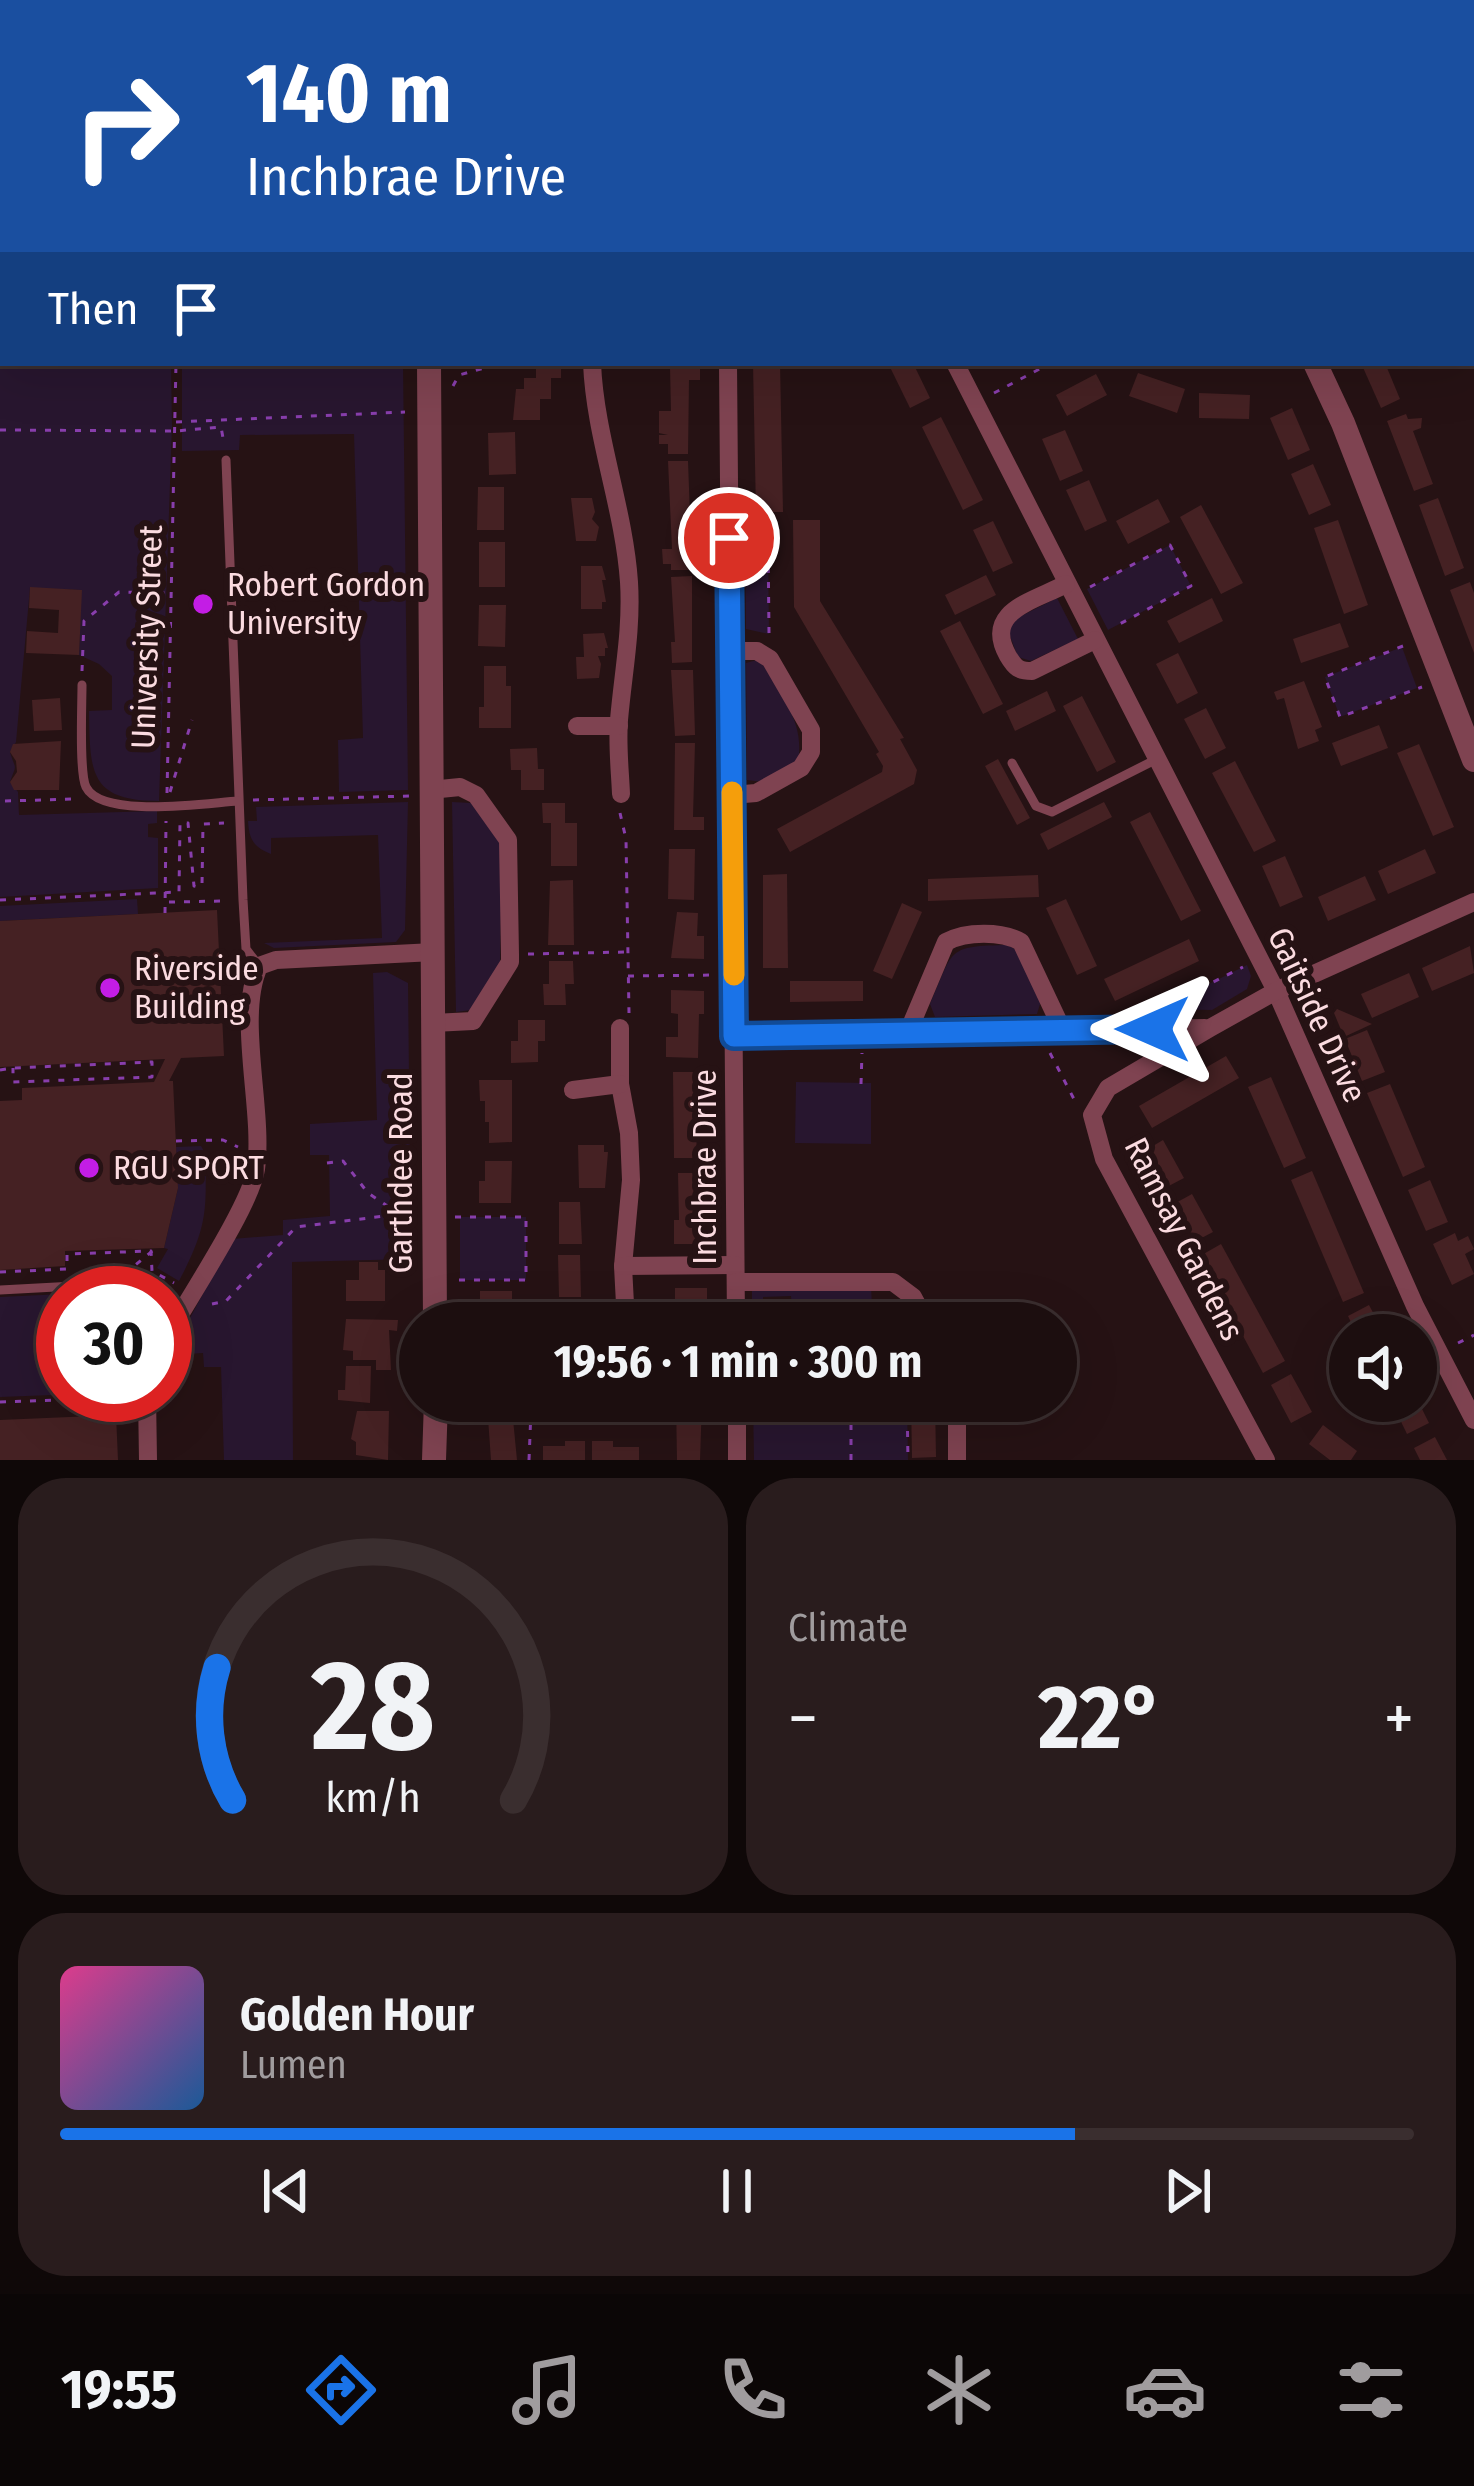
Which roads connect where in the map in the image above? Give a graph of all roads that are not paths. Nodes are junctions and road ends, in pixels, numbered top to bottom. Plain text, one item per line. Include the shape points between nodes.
1 (429, 366) edge
2 (592, 366) edge
3 (728, 366) edge
4 (956, 366) edge
5 (1316, 366) edge
6 (226, 460) road end
7 (1069, 591) junction
8 (1095, 640) junction
9 (730, 651) junction
10 (82, 685) road end
11 (619, 725) junction
12 (577, 726) dead end
13 (1157, 759) junction
14 (1474, 760) edge
15 (1012, 764) dead end
16 (430, 790) junction
17 (621, 794) road end
18 (732, 795) junction
19 (238, 801) junction
20 (1474, 902) edge
21 (434, 952) junction
22 (259, 966) junction
23 (1276, 991) junction
24 (434, 1023) junction
25 (620, 1028) road end
26 (1210, 1028) junction
27 (1062, 1029) junction
28 (908, 1032) junction
29 (734, 1036) junction
30 (620, 1084) junction
31 (573, 1090) dead end
32 (623, 1266) junction
33 (735, 1274) junction
34 (36, 1287) edge
35 (0, 1289) edge
36 (192, 1292) edge
37 (435, 1302) edge
38 (625, 1302) edge
39 (736, 1302) edge
40 (916, 1302) edge
41 (1474, 1420) edge
42 (148, 1422) edge
43 (435, 1422) edge
44 (736, 1422) edge
45 (957, 1422) edge
46 (148, 1460) edge
47 (434, 1460) edge
48 (737, 1460) edge
49 (957, 1460) edge
50 (1266, 1460) edge

1 - 16 street, Garthdee Road
2 - 11 street via 629,583
3 - 9 street, Inchbrae Drive
4 - 7 street, Gaitside Drive
5 - 14 street
6 - 19 lane
7 - 8 street, Gaitside Drive
7 - 8 street via 1000,624 1012,664 1032,671
8 - 13 street, Gaitside Drive
9 - 18 street, Inchbrae Drive
9 - 18 street via 770,658 811,730 812,752 801,768 756,794
10 - 19 lane via 84,785 96,799 120,806
11 - 12 street
11 - 17 street
13 - 15 lane via 1052,812 1036,806
13 - 23 street, Gaitside Drive
16 - 21 street, Garthdee Road
16 - 24 street via 476,794 508,840 510,955 473,1021
18 - 29 street, Inchbrae Drive
19 - 22 lane via 247,950
20 - 23 street, Ramsay Gardens
21 - 22 street
21 - 24 street, Garthdee Road
22 - 36 street via 250,992 253,1185
23 - 26 street, Ramsay Gardens
23 - 41 street, Gaitside Drive
24 - 37 street, Garthdee Road
25 - 30 street
26 - 27 street
26 - 50 street, Ramsay Gardens via 1108,1088 1092,1115 1104,1159
27 - 28 street
27 - 28 street via 1022,942 1008,934 946,942
28 - 29 street
29 - 33 street, Inchbrae Drive
30 - 31 street
30 - 32 street via 631,1180
32 - 33 street
32 - 38 street
33 - 39 street, Inchbrae Drive
33 - 40 street via 893,1282
34 - 35 lane
42 - 46 street
43 - 47 street
44 - 48 street
45 - 49 street

